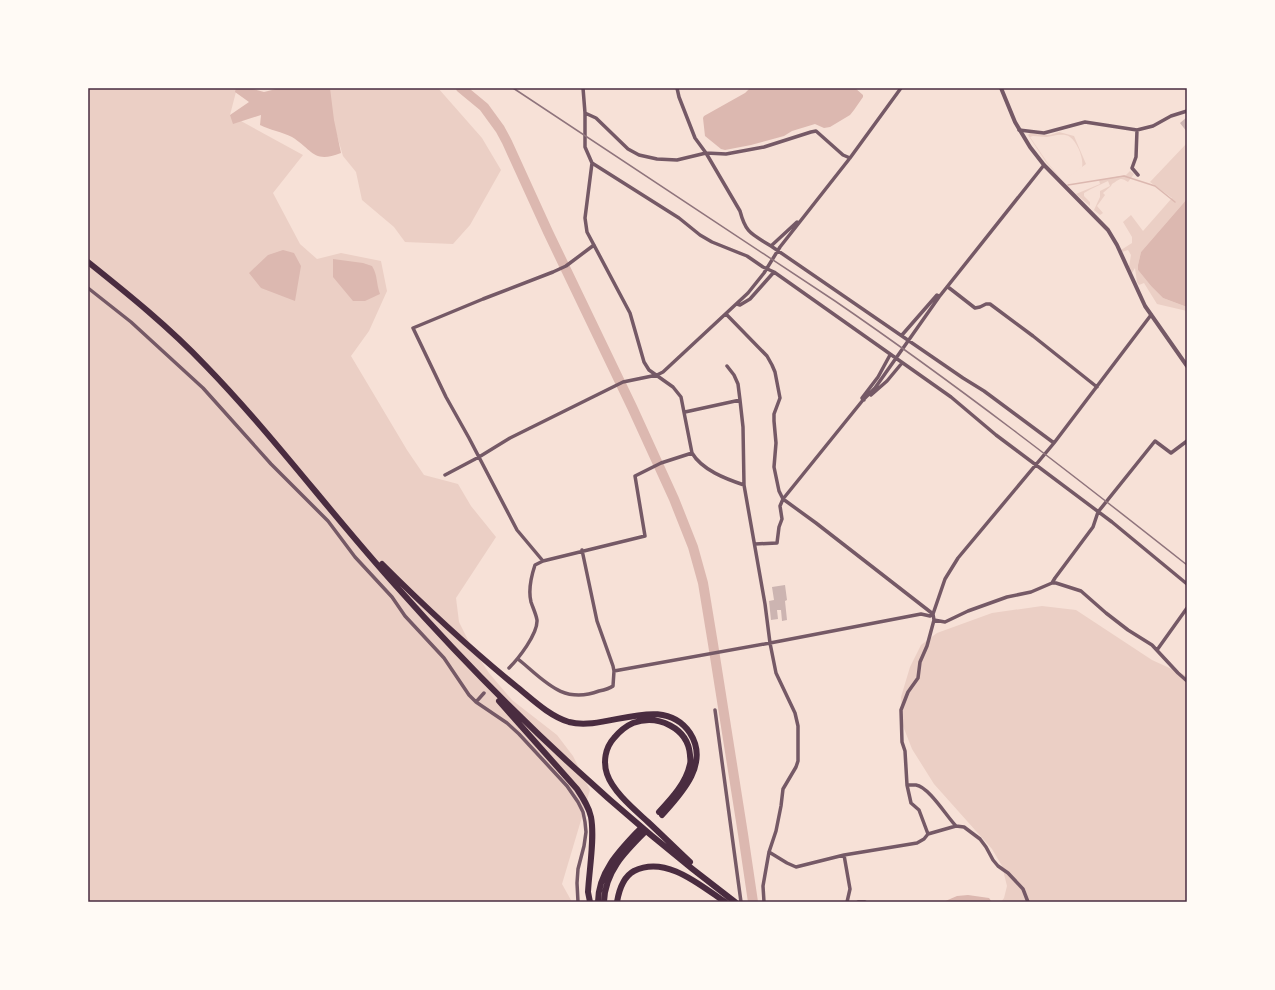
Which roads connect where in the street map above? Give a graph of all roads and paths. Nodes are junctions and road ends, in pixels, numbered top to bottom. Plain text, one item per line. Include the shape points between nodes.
1 (583, 88) edge
2 (677, 88) edge
3 (901, 88) edge
4 (1001, 88) edge
5 (1187, 111) edge
6 (585, 113) junction
7 (1020, 130) junction
8 (1136, 130) junction
9 (706, 153) junction
10 (850, 158) junction
11 (592, 163) junction
12 (1044, 164) junction
13 (1138, 175) dead end
14 (804, 216) junction
15 (594, 245) junction
16 (771, 246) junction
17 (88, 262) edge
18 (774, 272) junction
19 (948, 287) junction
20 (88, 288) edge
21 (939, 297) junction
22 (737, 304) junction
23 (726, 314) junction
24 (1151, 315) junction
25 (902, 335) junction
26 (890, 354) junction
27 (902, 363) junction
28 (727, 366) dead end
29 (1187, 366) edge
30 (649, 370) junction
31 (657, 375) junction
32 (646, 376) junction
33 (1097, 387) junction
34 (740, 400) junction
35 (863, 400) junction
36 (685, 412) junction
37 (1187, 442) edge
38 (1054, 443) junction
39 (692, 452) junction
40 (479, 457) junction
41 (1037, 463) junction
42 (444, 475) dead end
43 (744, 485) junction
44 (783, 499) junction
45 (1099, 511) junction
46 (348, 531) junction
47 (754, 544) junction
48 (582, 550) junction
49 (543, 561) junction
50 (1052, 583) junction
51 (1187, 584) edge
52 (1187, 608) edge
53 (933, 614) junction
54 (934, 620) junction
55 (770, 643) junction
56 (1156, 650) junction
57 (518, 659) junction
58 (471, 667) junction
59 (509, 668) dead end
60 (614, 671) junction
61 (1187, 681) edge
62 (484, 693) dead end
63 (476, 702) junction
64 (715, 710) dead end
65 (907, 785) junction
66 (956, 826) junction
67 (928, 834) junction
68 (769, 852) junction
69 (844, 855) junction
70 (691, 865) junction
71 (578, 902) edge
72 (590, 902) edge
73 (598, 902) edge
74 (604, 902) edge
75 (617, 902) edge
76 (725, 902) edge
77 (736, 902) edge
78 (741, 902) edge
79 (764, 902) edge
80 (847, 902) edge
81 (858, 902) edge
82 (865, 902) edge
83 (1028, 902) edge

1 - 6 street
2 - 9 street via 695,138
3 - 10 street
4 - 7 street
5 - 8 street via 1153,126
6 - 9 street via 596,118 628,149 639,155 677,160
6 - 11 street via 585,147
7 - 8 street via 1044,133 1085,122
7 - 12 street
8 - 13 street via 1136,157 1132,168
9 - 10 street via 726,154 764,147 816,131 843,155
9 - 16 street via 740,211 747,231
10 - 14 street
11 - 15 street via 585,218
11 - 18 street via 679,218 700,235 747,256
12 - 19 street
12 - 24 street via 1108,230
14 - 16 street
14 - 22 street via 780,247 764,274
15 - 30 street via 630,313 644,362
15 - 40 street via 566,266 553,272 413,328 446,397
16 - 25 street
17 - 46 highway via 158,320 204,364 283,452
18 - 22 street via 750,299 740,305
18 - 26 street
19 - 21 street
19 - 33 street via 975,308 990,304
20 - 63 street via 131,322 204,388 271,464 328,521 405,616 444,658
21 - 25 street via 937,295
21 - 35 street via 895,361
22 - 23 street
23 - 31 street
23 - 44 street via 766,356 775,372 780,398 774,414 774,467
24 - 29 street
24 - 33 street
25 - 38 street
26 - 27 street
26 - 35 street
27 - 35 street via 887,381
27 - 41 street
28 - 34 street via 738,384
30 - 31 street
30 - 32 street
31 - 32 street
31 - 36 street via 681,397
32 - 40 street via 624,382 510,438
33 - 38 street
34 - 36 street
34 - 43 street
35 - 44 street
36 - 39 street
37 - 45 street via 1171,453 1155,441
38 - 41 street
39 - 43 street via 696,459 721,477
39 - 48 street via 635,476 645,536
40 - 42 street
40 - 49 street via 517,530
41 - 45 street
41 - 53 street via 958,558 946,579
43 - 47 street
44 - 47 street via 780,506 782,519 776,543
44 - 53 street
45 - 50 street via 1093,527
45 - 51 street
46 - 58 highway
46 - 70 highway via 432,614 499,673 554,715 570,722 587,723 657,714 672,718 681,724 690,733 694,742 696,764 684,790 661,814 686,777 691,762 690,749 682,733 659,721 633,723 620,731 610,742 604,765 607,776 625,801
47 - 55 street
48 - 49 street
48 - 60 street via 597,621
49 - 57 street via 535,565 530,590 537,622 535,630
50 - 54 street via 968,611 945,622
50 - 56 street via 1081,591
52 - 56 street
53 - 54 street
53 - 55 street via 921,614
54 - 65 street via 920,662 918,678 908,692 901,710
55 - 60 street
55 - 68 street via 776,673 795,713 798,747 796,767 782,789 776,831
56 - 61 street
57 - 59 street
57 - 60 street via 553,688 573,696 609,689 613,686
58 - 70 highway via 575,768
58 - 72 highway via 577,789 586,803 592,829 588,892
62 - 63 street
63 - 71 street via 519,734 567,786 578,802 583,812 586,832 578,869
64 - 78 street
65 - 66 street via 918,785 930,795
65 - 67 street via 911,803 919,810
66 - 67 street
66 - 83 street via 964,827 980,839 998,866 1023,889
67 - 69 street via 917,843
68 - 69 street via 796,867
68 - 79 street via 763,886
69 - 80 street via 850,889
70 - 77 highway
73 - 74 highway via 598,894 613,859 642,832 615,865 604,892
75 - 76 highway via 619,891 630,873 650,866 668,868 683,875
81 - 82 street

